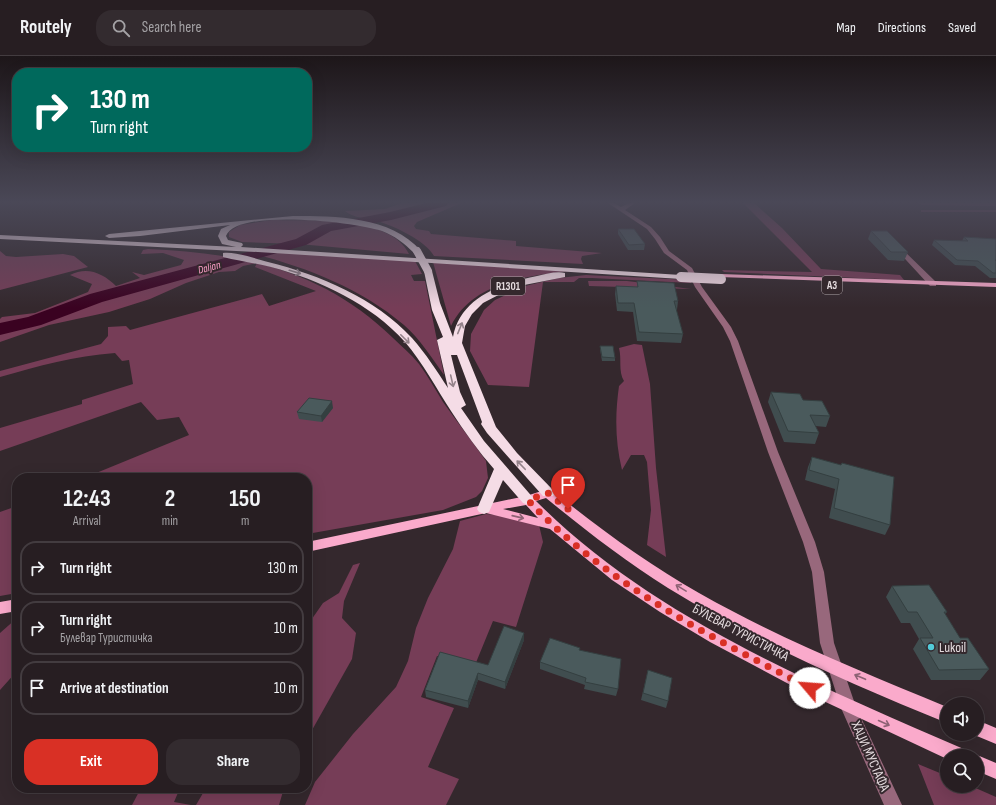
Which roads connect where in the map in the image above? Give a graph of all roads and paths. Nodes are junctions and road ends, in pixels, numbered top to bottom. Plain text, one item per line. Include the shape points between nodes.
1 (11, 238) edge
2 (22, 238) edge
3 (96, 238) edge
4 (223, 238) edge
5 (402, 238) edge
6 (658, 238) edge
7 (893, 243) edge
8 (259, 248) junction
9 (296, 250) junction
10 (681, 276) junction
11 (721, 278) junction
12 (933, 284) junction
13 (996, 285) edge
14 (996, 292) edge
15 (435, 302) junction
16 (491, 430) junction
17 (473, 435) junction
18 (501, 468) junction
19 (548, 493) junction
20 (528, 500) junction
21 (484, 509) junction
22 (551, 525) junction
23 (312, 546) edge
24 (12, 605) edge
25 (0, 608) edge
26 (836, 667) junction
27 (849, 708) junction
28 (940, 712) edge
29 (984, 731) edge
30 (996, 736) edge
31 (944, 749) edge
32 (984, 766) edge
33 (996, 772) edge
34 (893, 805) edge

1 -> 17 highway, R1301 via 100,246 199,250 258,261 301,273 345,293 379,314 407,339 427,364
2 - 8 highway
3 - 8 highway
4 - 8 highway, R1301 via 225,242
5 - 15 highway, R1301, bridge via 417,251 428,271
6 - 26 street, ХАЏИ МУСТАФА via 666,252 690,269 734,341 773,452 809,542 818,572 826,644
7 - 12 street
8 - 9 highway
9 - 10 highway
9 - 10 highway
10 - 11 highway, R1301, bridge
16 -> 10 highway, R1301 via 457,343 457,334 465,314 483,298 523,281 555,275
11 - 12 main road, A3
11 - 14 main road, A3
12 - 13 main road, A3
15 - 16 highway, R1301 via 468,394
15 -> 17 highway, R1301 via 454,392
19 -> 16 highway, R1301
17 - 18 highway, R1301
18 - 20 highway, R1301
18 - 21 highway
19 - 20 main road
26 -> 19 main road, БУЛЕВАР ТУРИСТИЧКА / R1301 via 718,610 666,579 619,549
20 - 21 main road
20 - 22 main road, БУЛЕВАР ТУРИСТИЧКА / R1301
21 -> 22 main road
21 - 23 main road
22 - 27 main road, БУЛЕВАР ТУРИСТИЧКА / R1301 via 612,573 673,614
24 - 25 main road
26 - 27 street, ХАЏИ МУСТАФА
28 -> 26 main road, БУЛЕВАР ТУРИСТИЧКА / R1301
27 -> 31 main road, БУЛЕВАР ТУРИСТИЧКА / R1301
27 - 34 street, ХАЏИ МУСТАФА
29 - 30 main road
32 - 33 main road

